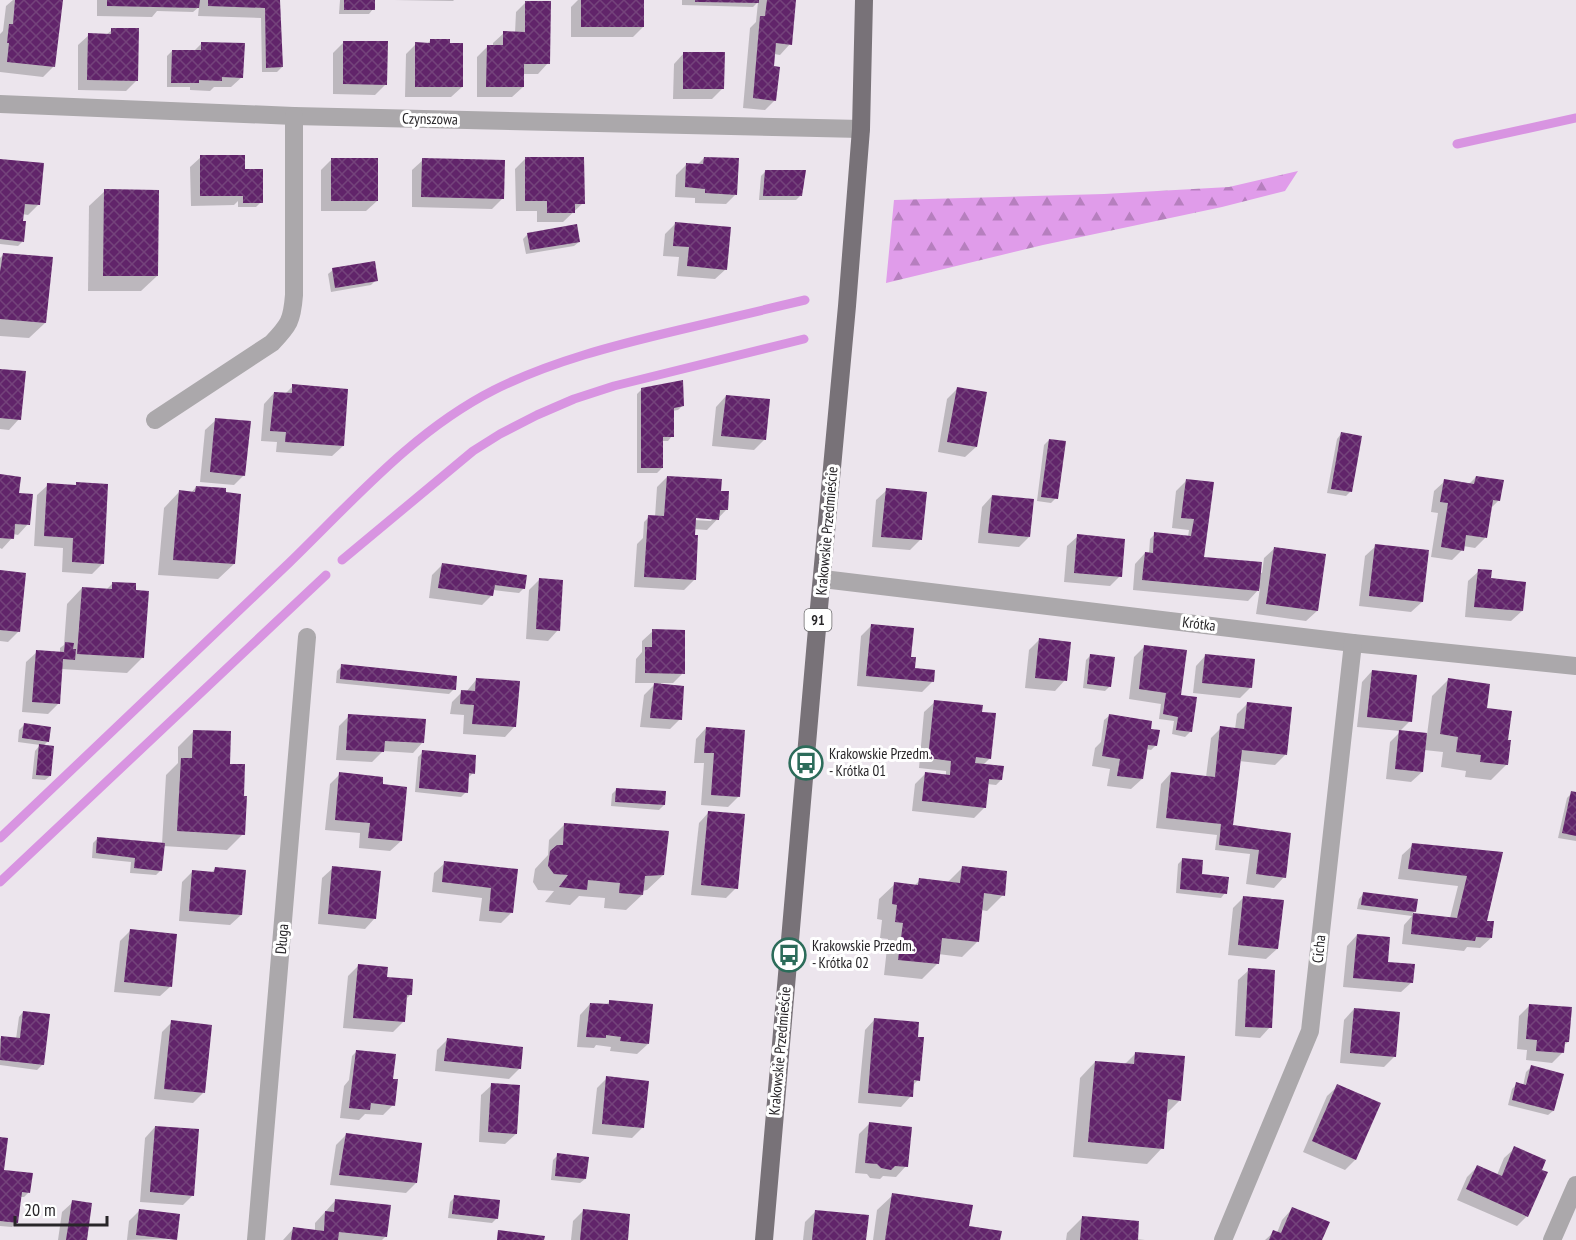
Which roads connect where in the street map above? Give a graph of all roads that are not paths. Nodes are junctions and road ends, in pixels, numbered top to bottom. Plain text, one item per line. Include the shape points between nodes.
1 (864, 0) edge
2 (0, 104) edge
3 (294, 116) junction
4 (861, 129) junction
5 (155, 420) dead end
6 (823, 579) junction
7 (307, 637) dead end
8 (1353, 643) junction
9 (1576, 666) edge
10 (1576, 1185) edge
11 (256, 1240) edge
12 (764, 1240) edge
13 (1223, 1240) edge
14 (1552, 1240) edge

1 - 4 main road, Krakowskie Przedmieście / 91
2 - 3 street, Czynszowa
3 - 4 street, Czynszowa
3 - 5 street via 291,320 272,343
4 - 6 main road, Krakowskie Przedmieście / 91
6 - 8 street, Krótka
6 - 12 main road, Krakowskie Przedmieście / 91
7 - 11 street, Długa
8 - 9 street, Krótka
8 - 13 street, Cicha via 1310,1031
10 - 14 street

